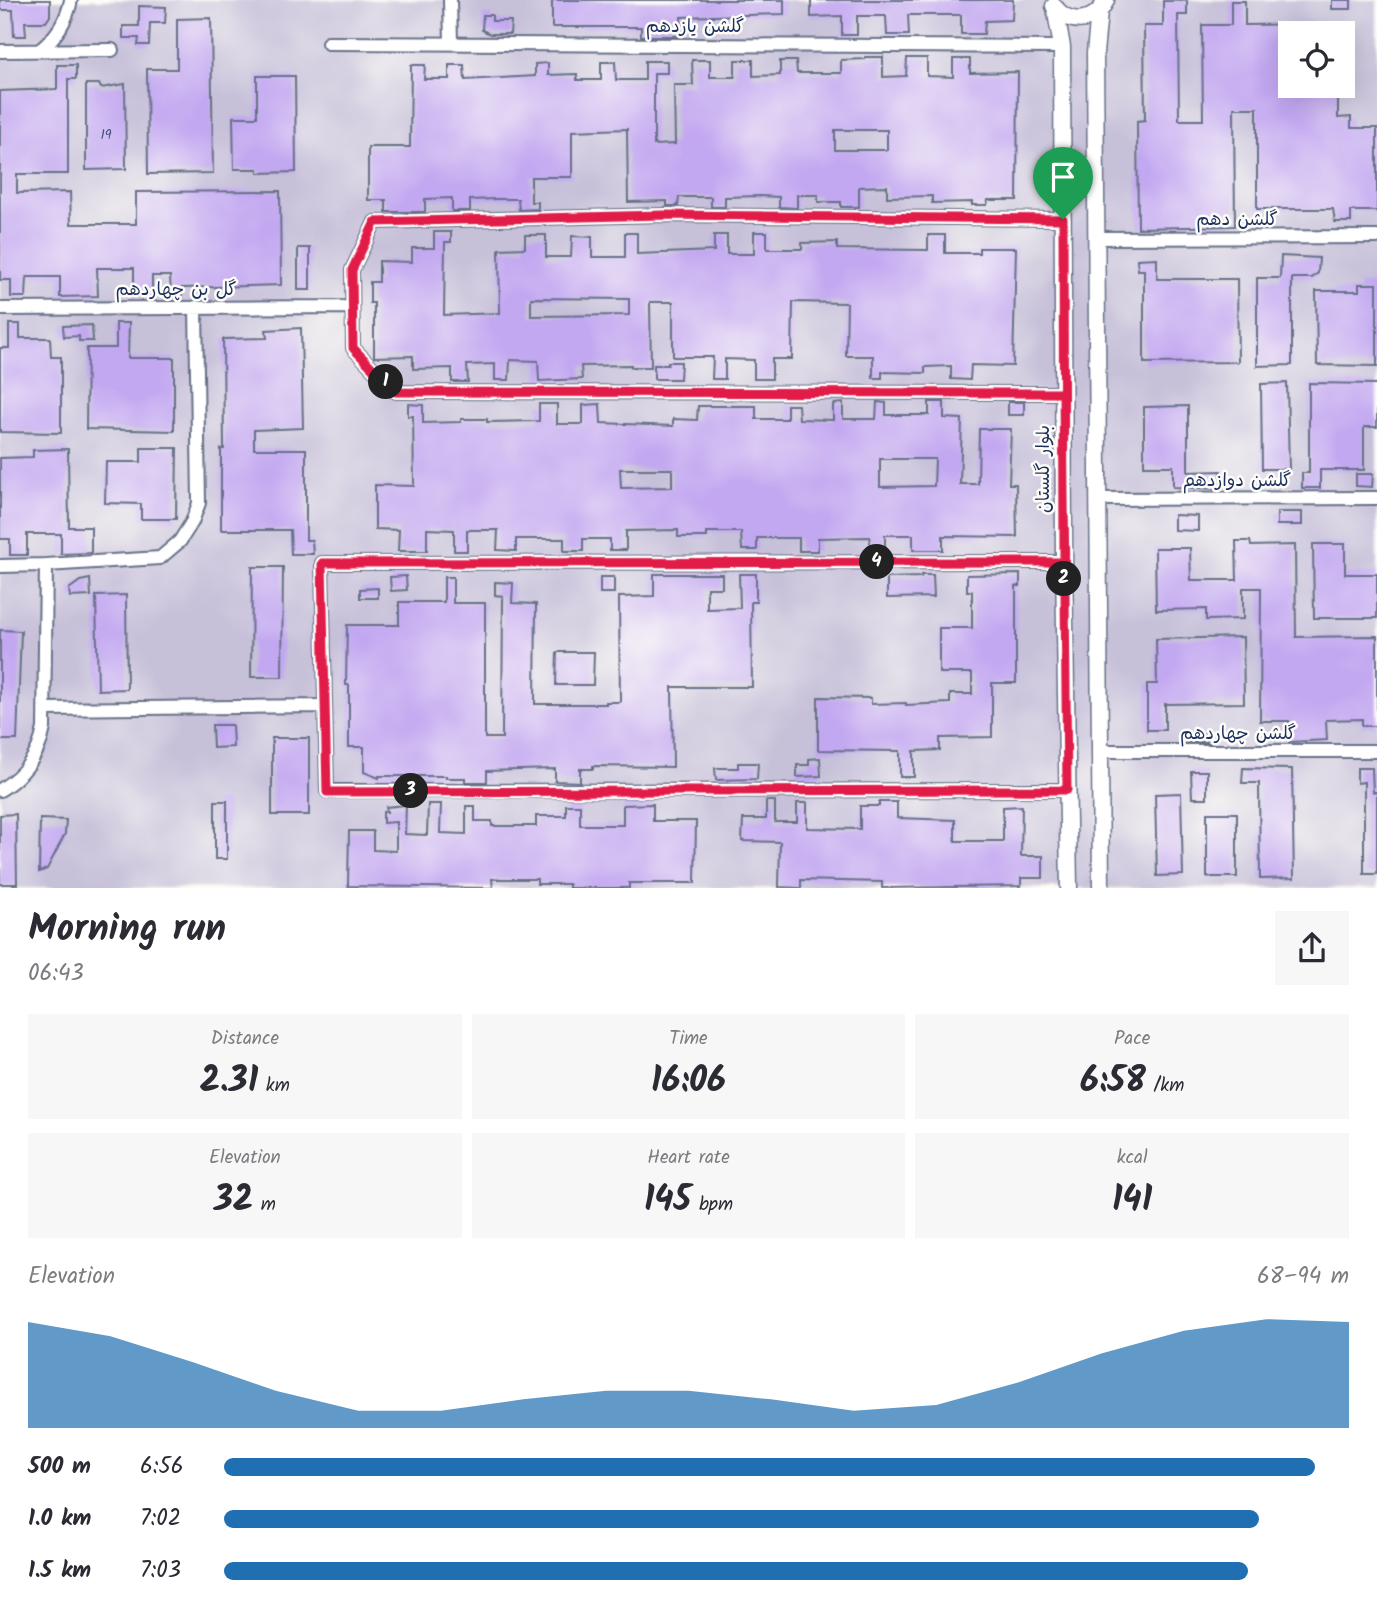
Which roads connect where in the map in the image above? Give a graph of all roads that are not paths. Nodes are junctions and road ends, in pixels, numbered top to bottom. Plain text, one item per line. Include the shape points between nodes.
1 (71, 0) edge
2 (450, 0) edge
3 (1053, 4) edge
4 (1102, 6) edge
5 (328, 43) dead end
6 (451, 43) junction
7 (1062, 47) junction
8 (112, 50) dead end
9 (0, 51) edge
10 (39, 51) junction
11 (1063, 219) junction
12 (1377, 237) edge
13 (1097, 238) junction
14 (196, 307) junction
15 (352, 307) junction
16 (0, 309) edge
17 (1063, 393) junction
18 (1377, 498) edge
19 (1098, 499) junction
20 (1064, 562) junction
21 (46, 565) junction
22 (0, 566) edge
23 (325, 706) junction
24 (44, 709) junction
25 (1100, 751) junction
26 (1377, 751) edge
27 (0, 790) edge
28 (1067, 790) junction
29 (1069, 888) edge
30 (1101, 888) edge

1 - 10 street via 60,29
2 - 6 street
3 - 4 street via 1073,20 1087,19
3 - 7 street, بلوار گلستان
4 - 13 street via 1095,53
5 - 6 street, گلشن یازدهم
6 - 7 street, گلشن یازدهم
7 - 11 street, بلوار گلستان
8 - 10 street
9 - 10 street
11 - 15 street via 663,215 375,222 352,270
11 - 17 street, بلوار گلستان
12 - 13 street, گلشن دهم
13 - 19 street
14 - 15 street, گل بن چهاردهم
14 - 16 street, گل بن چهاردهم
14 - 21 street via 199,503 192,522 180,541 160,558
15 - 17 street via 353,348 396,392
17 - 20 street, بلوار گلستان
18 - 19 street, گلشن دوازدهم
19 - 25 street
20 - 23 street via 322,563
20 - 28 street, بلوار گلستان
21 - 22 street
21 - 24 street
23 - 24 street
23 - 28 street via 327,792
24 - 27 street via 41,746 15,781
25 - 26 street, گلشن چهاردهم
25 - 30 street
28 - 29 street, بلوار گلستان

